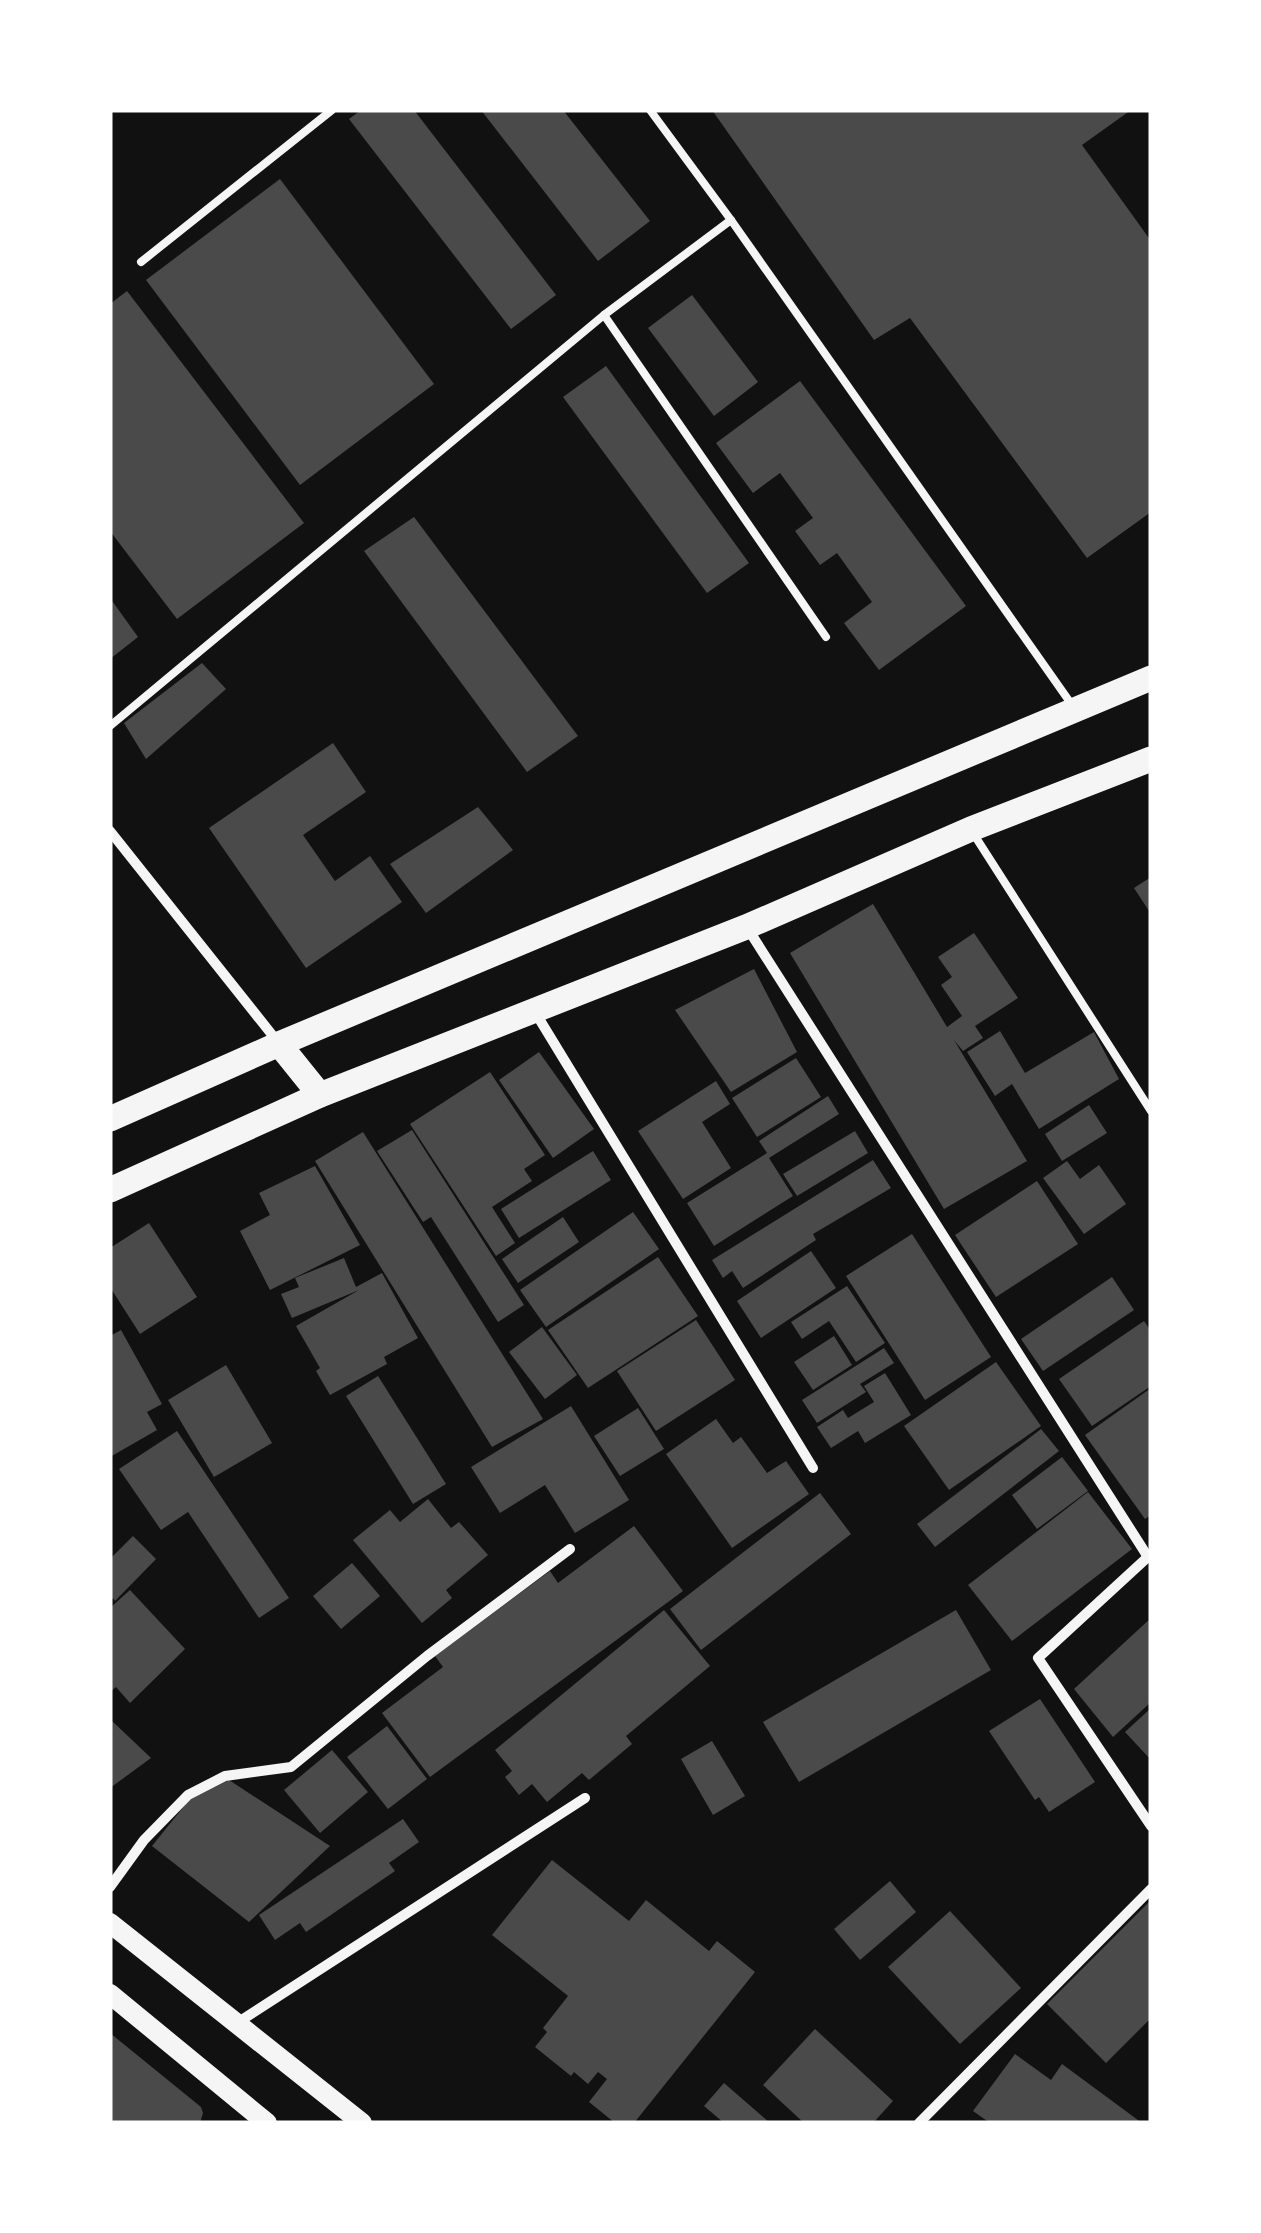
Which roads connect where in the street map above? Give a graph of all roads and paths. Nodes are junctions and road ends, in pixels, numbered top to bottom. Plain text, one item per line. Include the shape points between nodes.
1 (332, 110) edge
2 (650, 110) edge
3 (732, 220) junction
4 (141, 262) dead end
5 (604, 315) junction
6 (826, 637) dead end
7 (1151, 678) edge
8 (1074, 708) junction
9 (110, 726) edge
10 (1151, 759) edge
11 (970, 829) junction
12 (110, 830) edge
13 (746, 927) junction
14 (534, 1010) junction
15 (279, 1044) junction
16 (320, 1094) junction
17 (1151, 1111) edge
18 (110, 1119) edge
19 (110, 1190) edge
20 (812, 1468) dead end
21 (570, 1549) dead end
22 (1149, 1556) edge
23 (585, 1798) dead end
24 (1151, 1826) edge
25 (110, 1887) edge
26 (1151, 1889) edge
27 (110, 1923) edge
28 (110, 1994) edge
29 (236, 2024) junction
30 (258, 2121) edge
31 (362, 2123) edge
32 (919, 2123) edge

1 - 4 lane
2 - 3 lane
3 - 5 lane
3 - 8 lane
5 - 6 lane
5 - 9 lane
7 - 8 main road
8 - 15 main road
10 - 11 main road
11 - 13 main road
11 - 17 lane
12 - 15 street
13 - 14 main road
13 - 22 street
14 - 16 main road
14 - 20 street
15 - 16 main road
15 - 18 main road
16 - 19 main road
21 - 25 street via 292,1766 226,1776 188,1795
22 - 24 street via 1038,1658
23 - 29 street
26 - 32 street
27 - 29 main road
28 - 30 main road
29 - 31 main road

